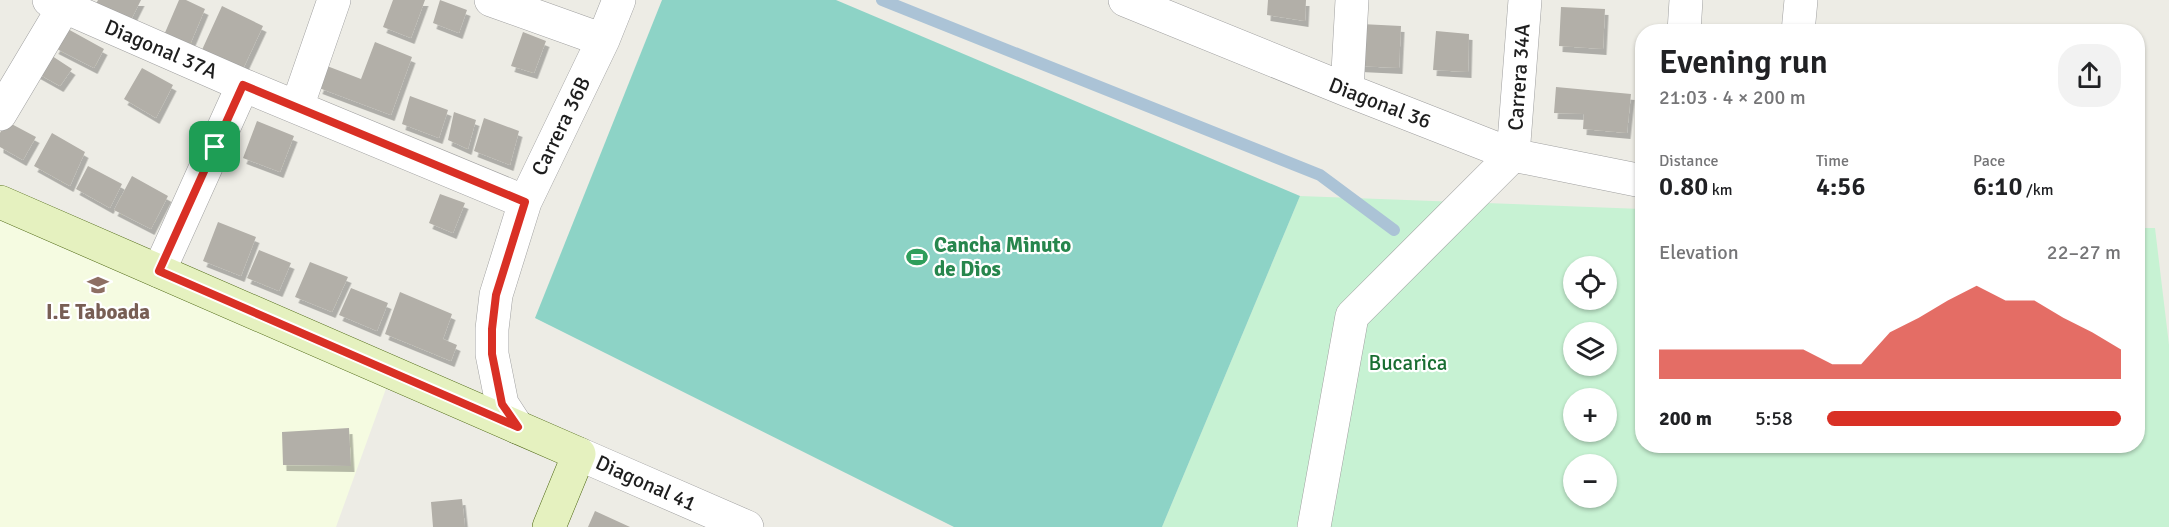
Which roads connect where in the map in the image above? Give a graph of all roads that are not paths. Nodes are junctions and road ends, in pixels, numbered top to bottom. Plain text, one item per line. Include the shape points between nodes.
1 (334, 0) edge
2 (491, 0) edge
3 (619, 0) edge
4 (1125, 0) edge
5 (1352, 0) edge
6 (1524, 0) edge
7 (1686, 0) edge
8 (1801, 0) edge
9 (60, 2) edge
10 (1171, 10) edge
11 (1684, 24) edge
12 (1799, 24) edge
13 (603, 40) junction
14 (243, 85) junction
15 (1347, 90) junction
16 (297, 107) junction
17 (0, 114) edge
18 (1513, 155) junction
19 (1635, 180) edge
20 (0, 202) edge
21 (525, 202) junction
22 (159, 271) junction
23 (518, 427) junction
24 (579, 454) junction
25 (549, 527) edge
26 (747, 527) edge
27 (1314, 527) edge

1 - 16 street
2 - 13 street
3 - 13 street, Carrera 36B
4 - 10 street, Diagonal 36
5 - 15 street
6 - 18 street, Carrera 34A
7 - 11 street
8 - 12 street
9 - 14 street, Diagonal 37A
9 - 17 street
10 - 15 street, Diagonal 36
13 - 21 street, Carrera 36B
14 - 16 street, Diagonal 37A
14 - 22 street
15 - 18 street, Diagonal 36
16 - 21 street, Diagonal 37A
18 - 19 street, Diagonal 36
18 - 27 street via 1352,316
20 - 22 street
21 - 23 street, Carrera 36B via 499,285 492,329 492,354 502,404
22 - 23 street
23 - 24 street
24 - 25 street
24 - 26 street, Diagonal 41

